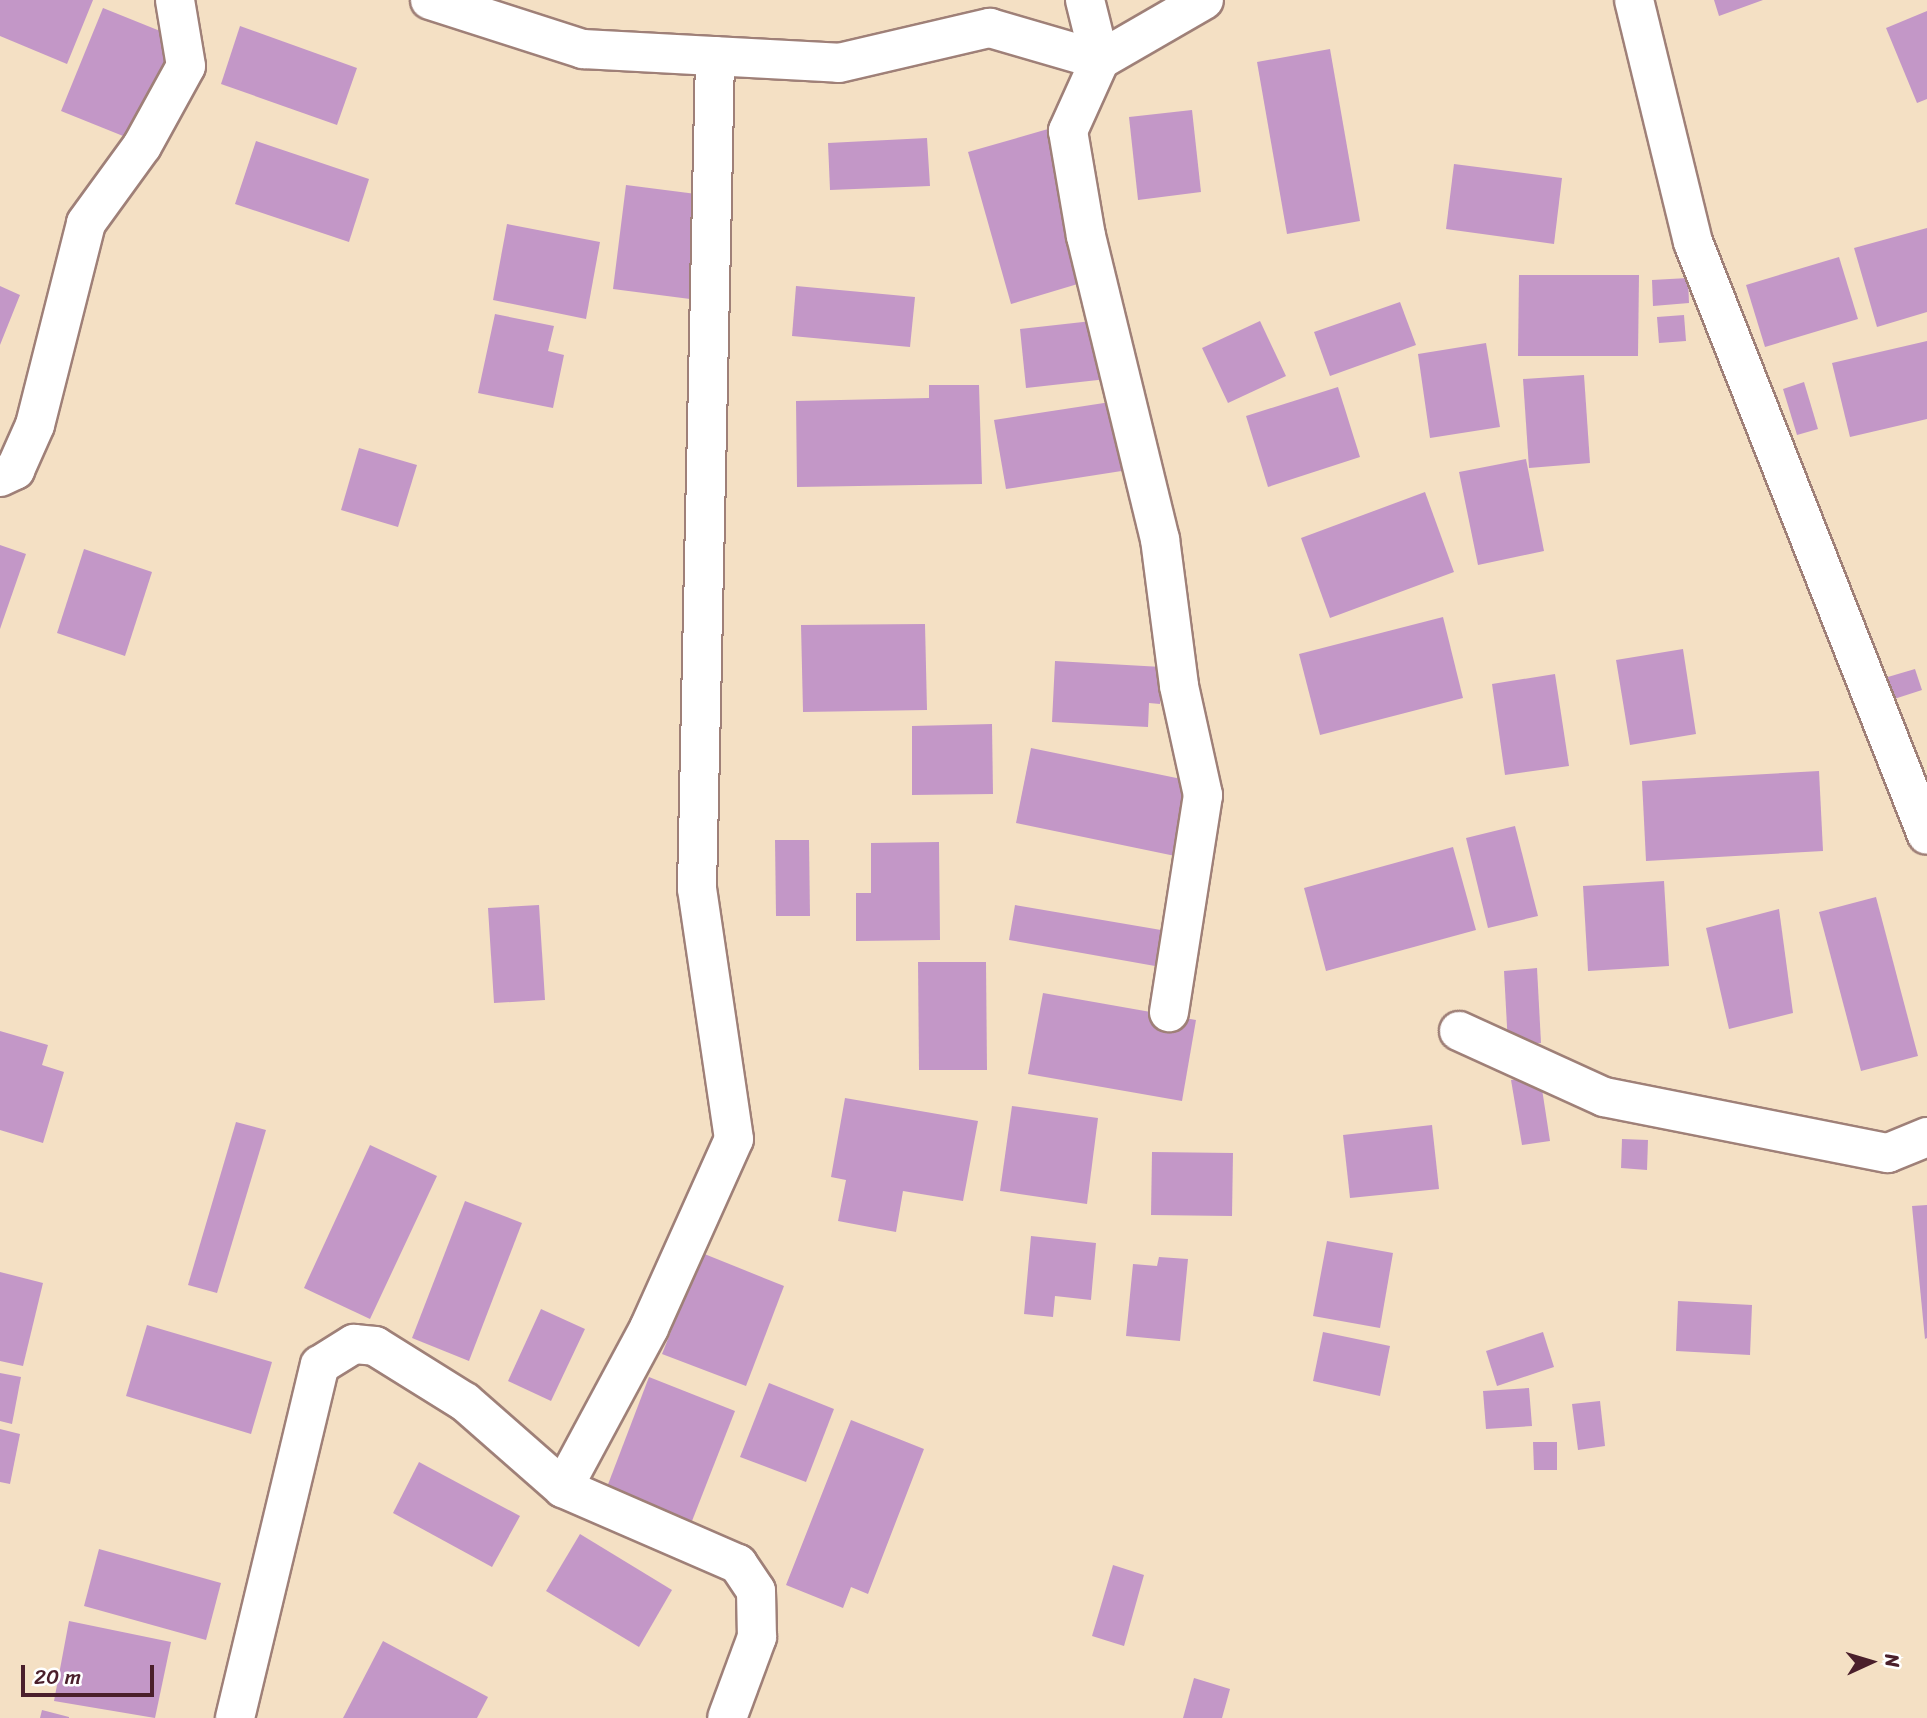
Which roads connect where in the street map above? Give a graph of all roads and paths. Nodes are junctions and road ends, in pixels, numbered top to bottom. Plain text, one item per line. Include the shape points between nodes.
1 (175, 0) edge
2 (430, 0) edge
3 (1086, 0) edge
4 (1204, 0) edge
5 (1634, 0) edge
6 (715, 56) junction
7 (1100, 60) junction
8 (0, 477) edge
9 (1927, 835) edge
10 (1169, 1012) dead end
11 (1459, 1031) dead end
12 (1927, 1137) edge
13 (564, 1488) junction
14 (235, 1718) edge
15 (727, 1718) edge

1 - 8 street via 186,66 142,146 86,223 35,425 15,470
2 - 6 street via 583,49
3 - 7 street
4 - 7 street
5 - 9 street via 1693,242
6 - 7 street via 839,63 990,27
6 - 13 street via 697,889 734,1139 649,1328
7 - 10 street via 1068,131 1089,250 1160,539 1179,686 1203,795
11 - 12 street via 1604,1097 1888,1153
13 - 14 street via 465,1402 398,1360 375,1346 338,1349 320,1365
13 - 15 street via 737,1564 756,1591 757,1637

